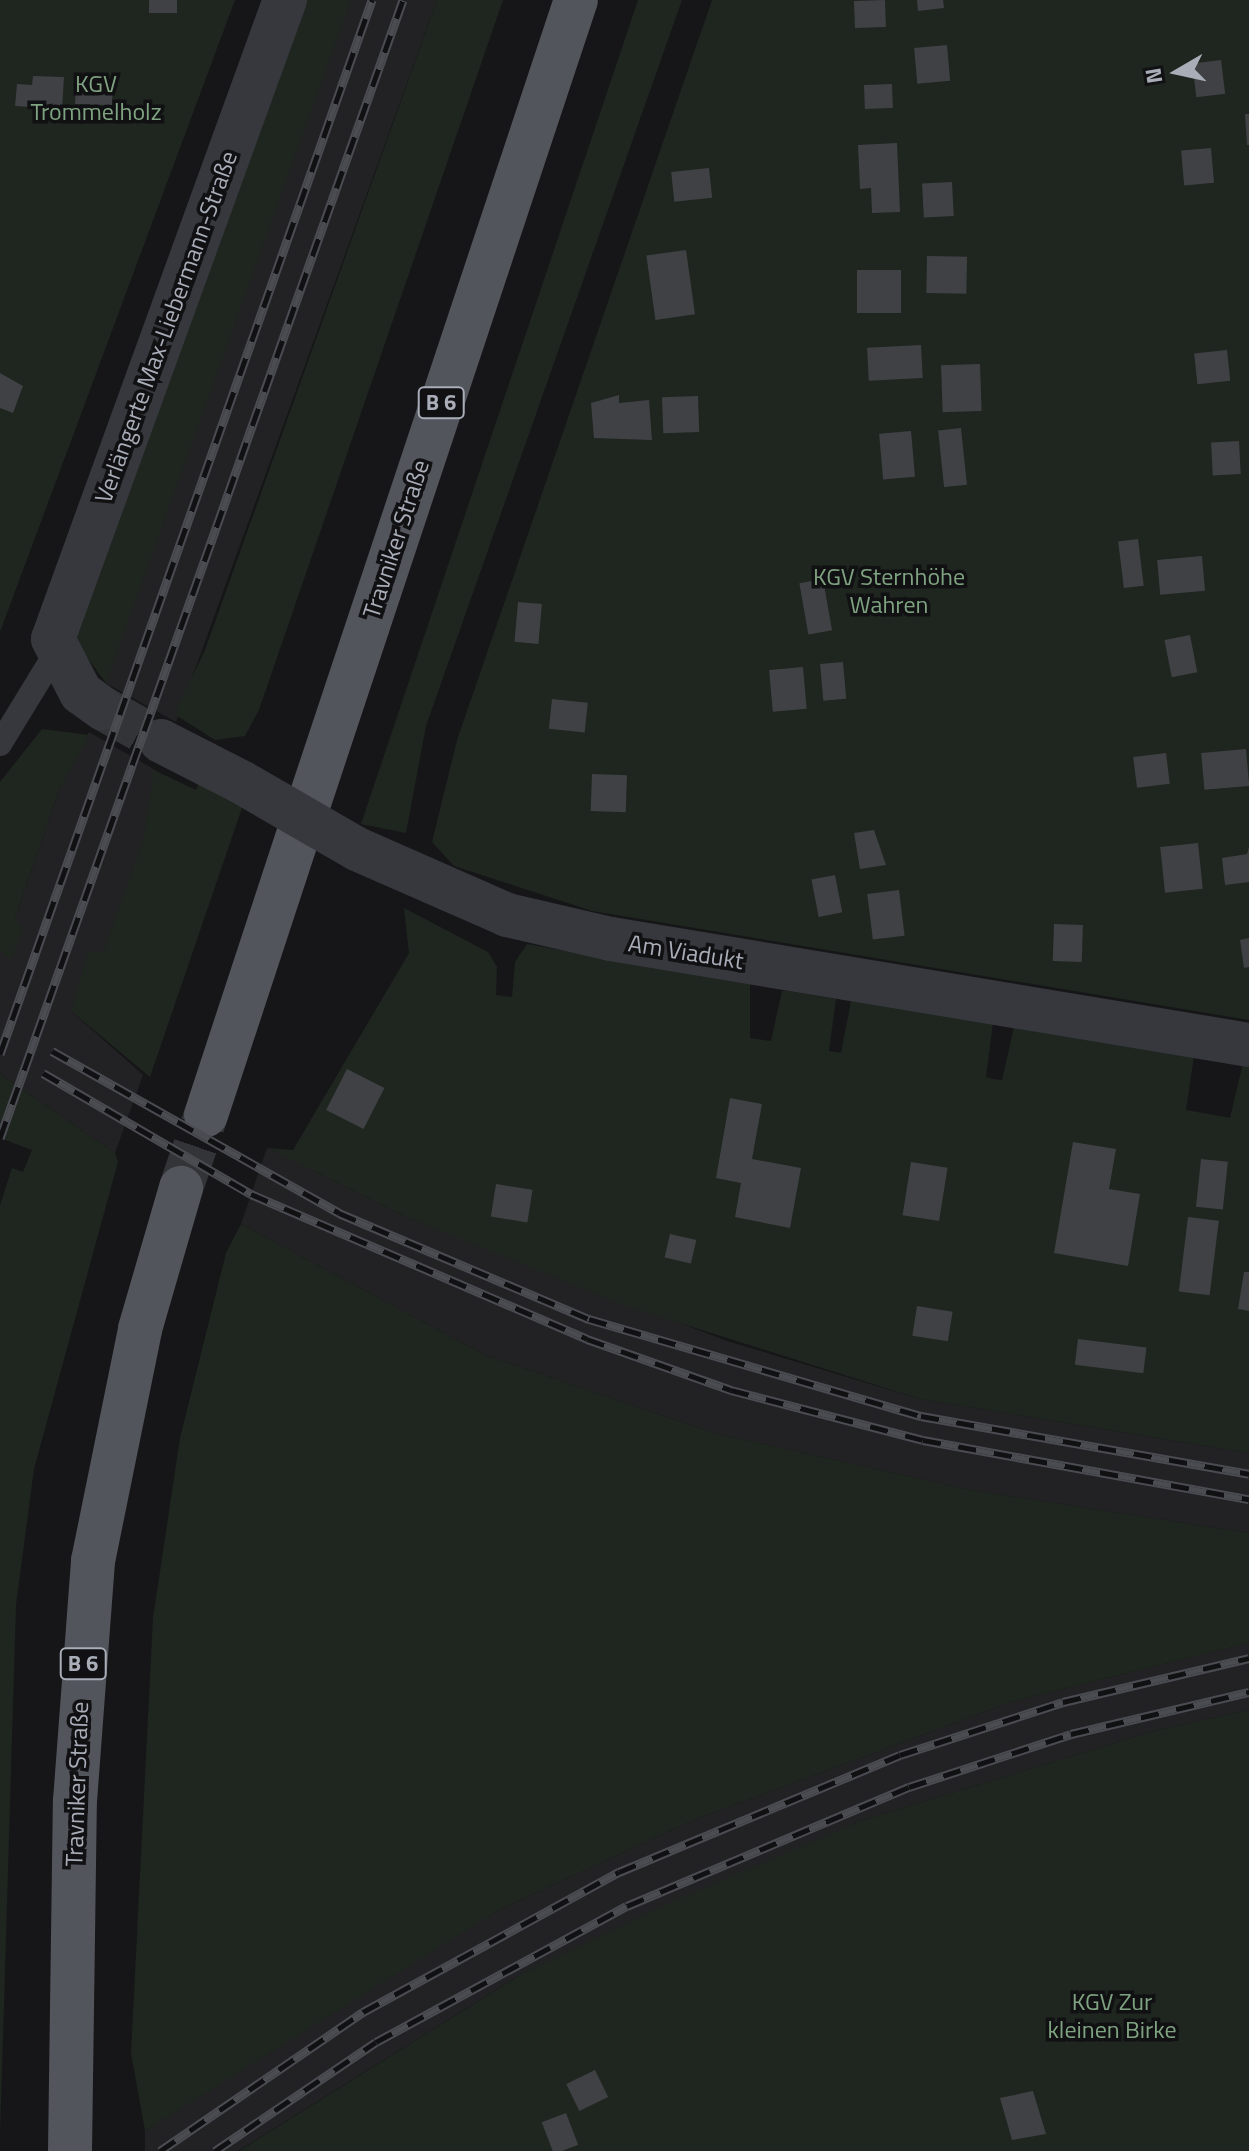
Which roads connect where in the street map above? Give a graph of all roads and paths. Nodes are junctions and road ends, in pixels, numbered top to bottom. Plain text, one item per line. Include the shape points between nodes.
1 (285, 0) edge
2 (576, 0) edge
3 (55, 654) junction
4 (102, 708) tunnel mouth
5 (161, 741) tunnel mouth
6 (0, 744) edge
7 (1249, 1045) edge
8 (206, 1115) tunnel mouth
9 (181, 1188) tunnel mouth
10 (70, 2151) edge

1 - 3 street, Verlängerte Max-Liebermann-Straße via 53,639
2 - 8 main road, Travniker Straße / B 6
3 - 4 street via 81,693
3 - 6 lane
5 - 7 street, Am Viadukt, bridge via 357,849 507,915 611,939
9 - 10 main road, Travniker Straße / B 6 via 137,1343 93,1561 75,1801

